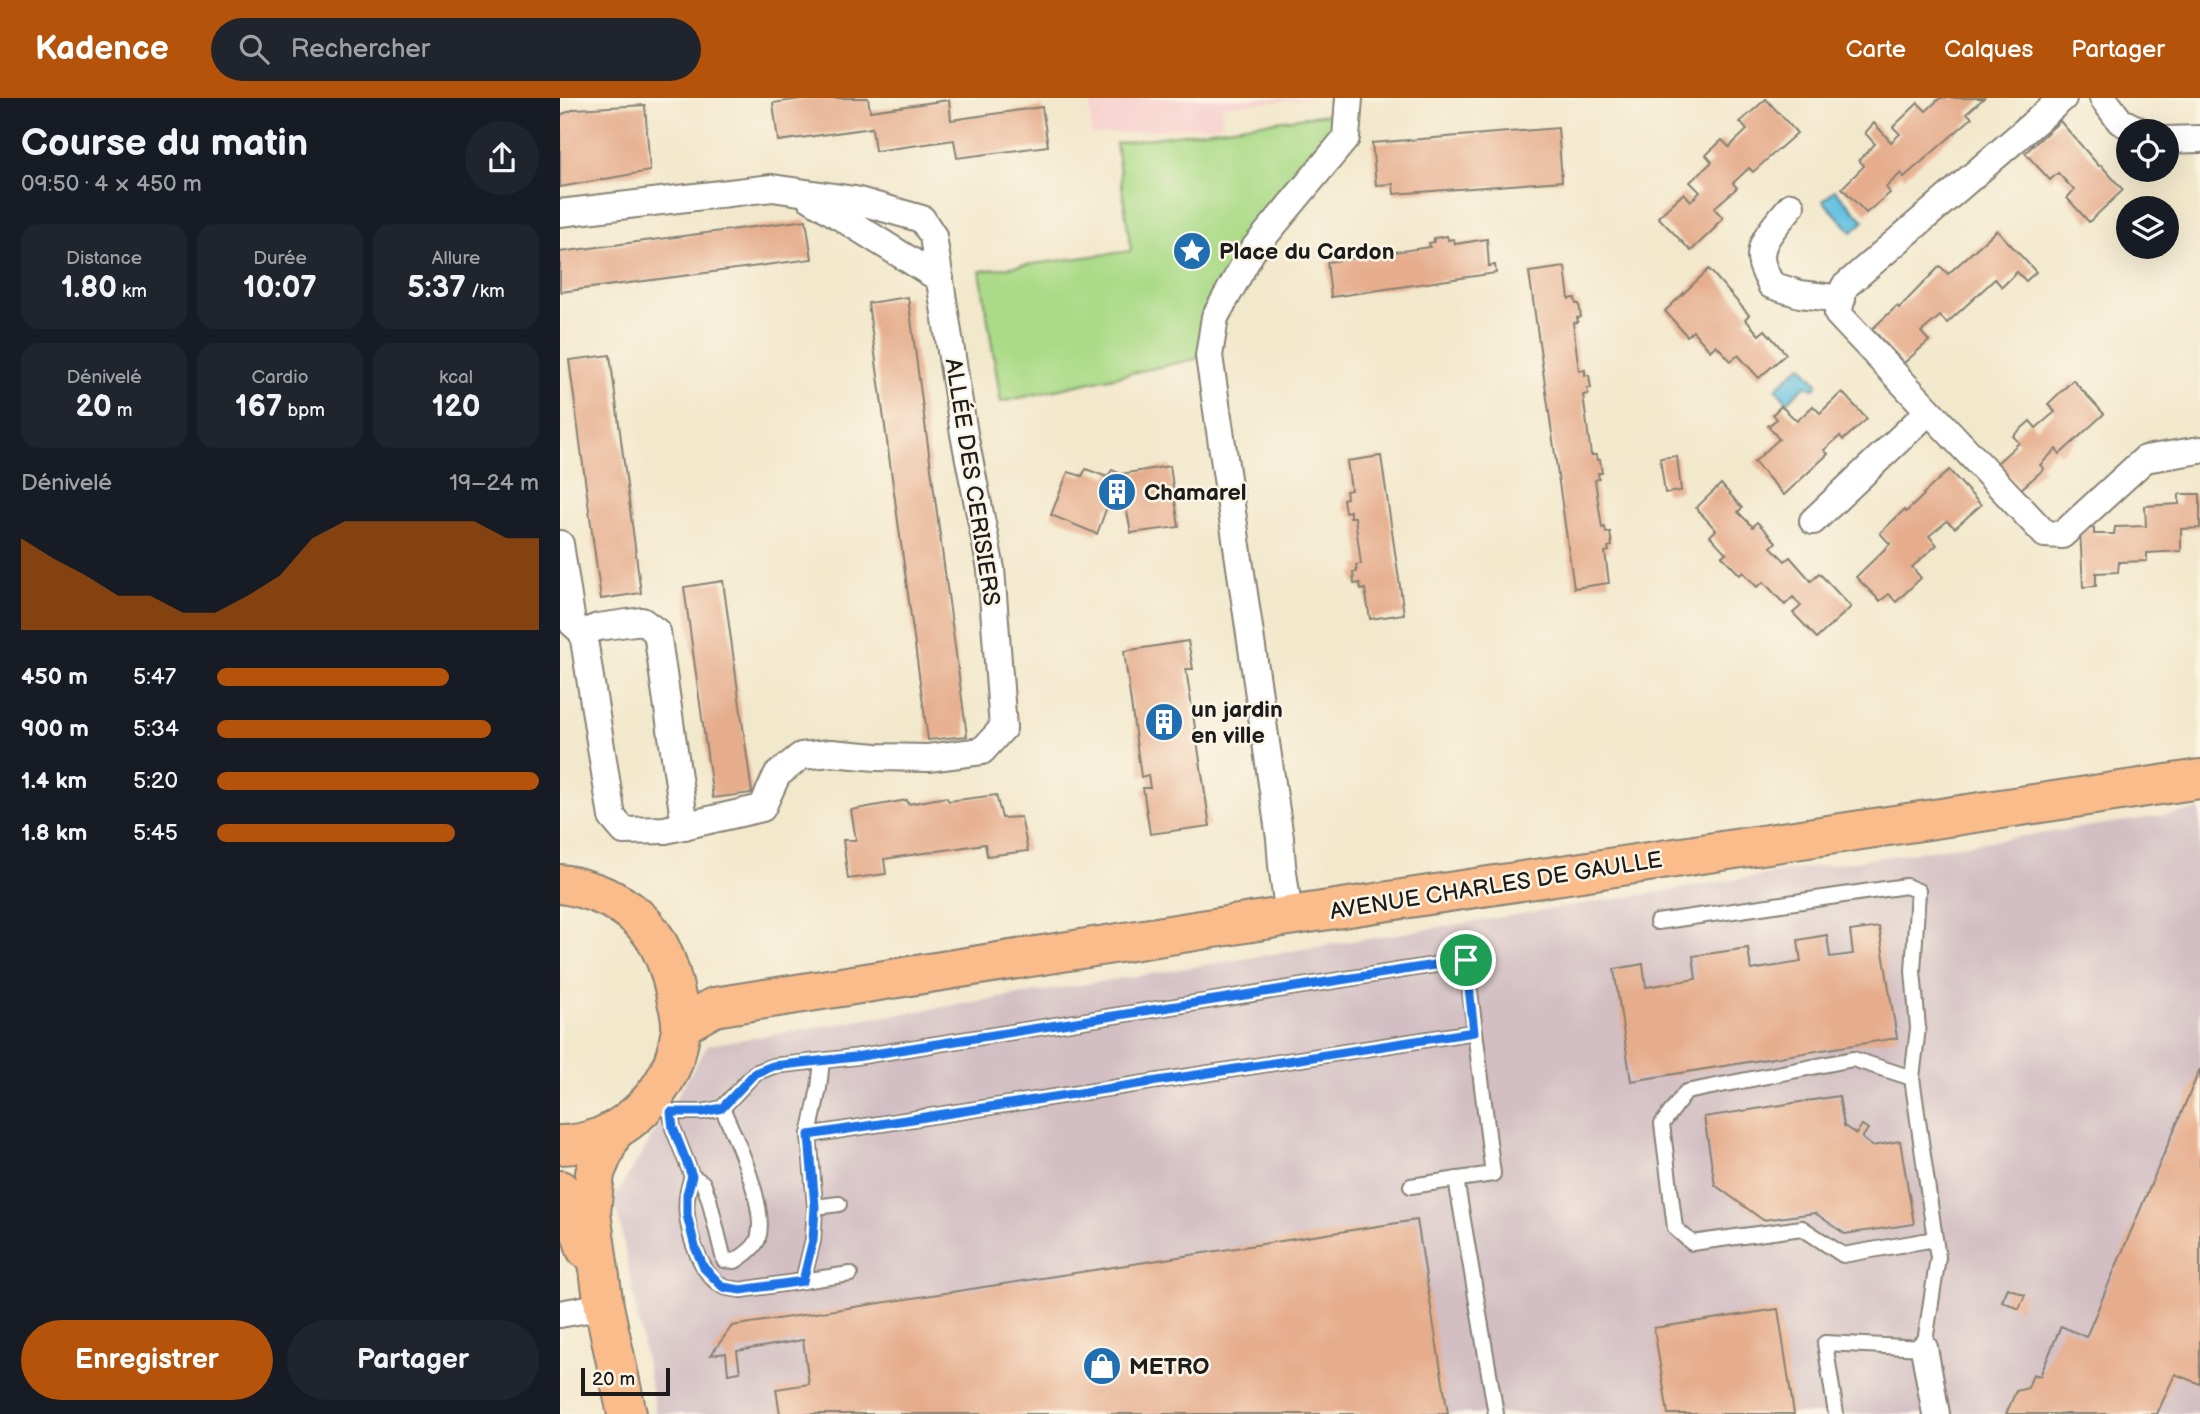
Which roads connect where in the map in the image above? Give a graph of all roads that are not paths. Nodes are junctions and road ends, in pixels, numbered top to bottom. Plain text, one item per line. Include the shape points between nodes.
1 (1349, 98) edge
2 (2063, 98) edge
3 (2104, 98) edge
4 (2119, 119) edge
5 (2200, 139) edge
6 (2179, 140) edge
7 (800, 192) junction
8 (1791, 206) dead end
9 (560, 213) edge
10 (940, 279) junction
11 (1842, 299) junction
12 (1929, 411) junction
13 (2200, 450) edge
14 (1814, 521) dead end
15 (560, 544) edge
16 (583, 633) junction
17 (2200, 779) edge
18 (696, 824) junction
19 (560, 884) edge
20 (1289, 916) junction
21 (1657, 922) dead end
22 (672, 976) junction
23 (792, 995) junction
24 (682, 1026) junction
25 (1474, 1032) junction
26 (821, 1061) junction
27 (1912, 1078) junction
28 (662, 1105) junction
29 (722, 1108) junction
30 (613, 1131) junction
31 (809, 1135) junction
32 (560, 1145) edge
33 (692, 1176) junction
34 (1456, 1179) junction
35 (1411, 1186) dead end
36 (560, 1190) edge
37 (839, 1204) dead end
38 (815, 1207) junction
39 (1935, 1239) junction
40 (701, 1260) junction
41 (724, 1260) junction
42 (850, 1274) dead end
43 (803, 1281) junction
44 (604, 1306) junction
45 (560, 1314) edge
46 (1924, 1348) junction
47 (628, 1414) edge
48 (1496, 1414) edge
49 (1836, 1414) edge
50 (1936, 1414) edge

1 - 20 street via 1346,138 1252,251 1215,317 1209,356
2 - 11 street via 1844,286
3 - 4 street
5 - 6 street
7 - 9 street, ALLÉE DES CERISIERS via 772,188
7 - 10 street
7 - 10 street, ALLÉE DES CERISIERS via 855,200 922,219 939,234
8 - 11 street via 1762,251 1761,262 1771,285
10 - 18 street, ALLÉE DES CERISIERS via 991,569 1003,728 982,751 928,758 831,753 801,757 777,775 762,808
11 - 12 street via 1838,314
12 - 13 street via 2045,534 2062,535 2145,459
12 - 14 street
15 - 16 street via 572,624
16 - 18 street via 642,621 657,632
16 - 18 street via 612,817 624,831
17 - 20 main road, AVENUE CHARLES DE GAULLE
19 - 22 main road via 614,900 642,919 663,949
20 - 23 main road, AVENUE CHARLES DE GAULLE
21 - 27 lane via 1906,886 1918,891 1913,971 1918,1028
22 - 23 main road, AVENUE CHARLES DE GAULLE
22 - 24 main road
23 - 24 main road, AVENUE CHARLES DE GAULLE via 714,1007
24 - 28 main road
25 - 26 lane via 1466,960
25 - 31 lane
25 - 34 lane via 1493,1174
26 - 29 lane via 773,1066 755,1073
26 - 31 lane
27 - 39 lane
27 - 39 lane via 1853,1059 1686,1093 1662,1125 1675,1228 1692,1243 1802,1228 1843,1255
28 - 29 lane via 702,1112
28 - 30 main road
28 - 33 lane
29 - 41 lane via 747,1167 759,1215 758,1240 735,1261
30 - 32 main road
30 - 44 main road via 595,1173 591,1213
31 - 38 lane
33 - 40 lane via 687,1215
33 - 41 lane via 703,1183
34 - 35 lane
34 - 48 lane
36 - 44 main road via 576,1218
37 - 38 lane
38 - 43 lane
39 - 46 lane via 1938,1257
40 - 41 lane
40 - 43 lane via 723,1287 741,1290
42 - 43 lane
44 - 45 street
44 - 47 main road
46 - 49 lane via 1825,1343
46 - 50 street

